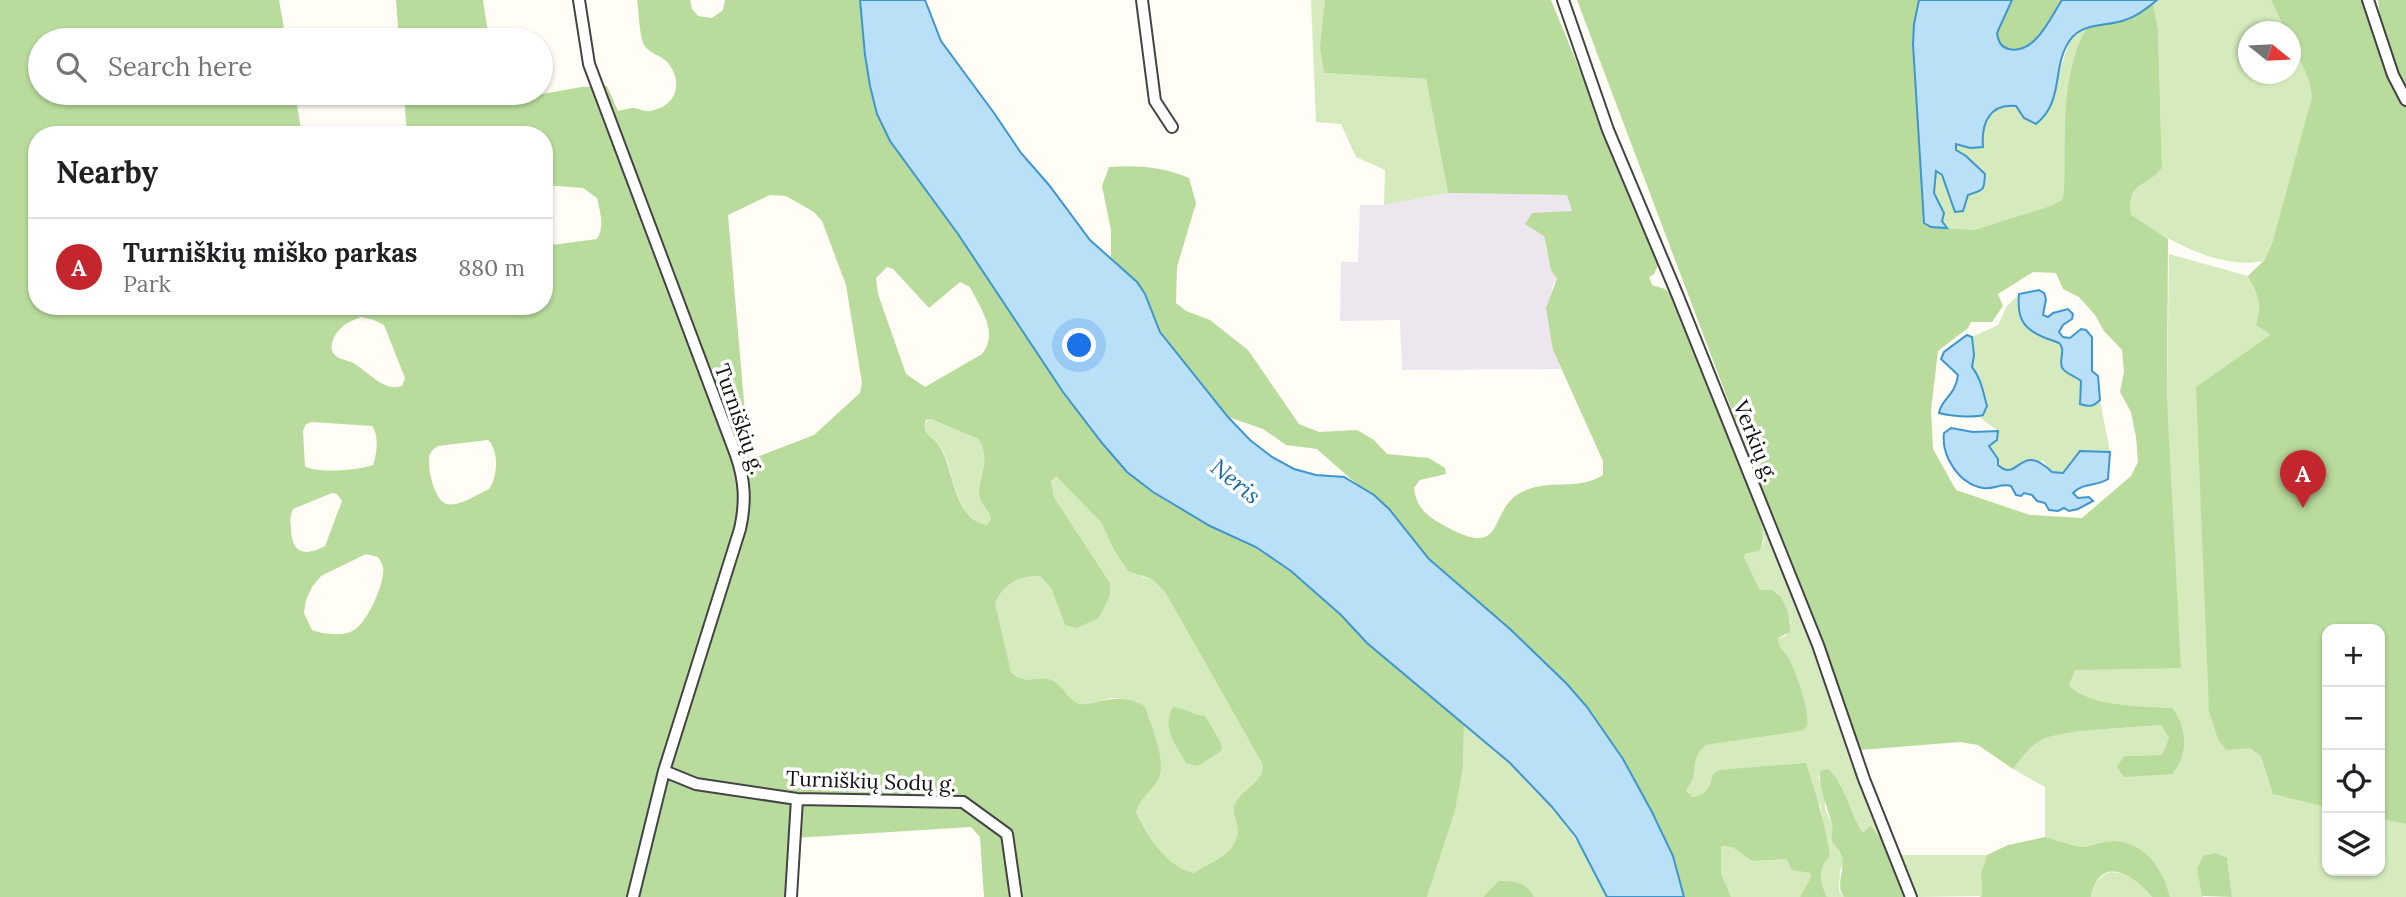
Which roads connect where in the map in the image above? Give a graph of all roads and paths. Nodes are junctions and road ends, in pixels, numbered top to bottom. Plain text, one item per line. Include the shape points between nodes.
1 (579, 0) edge
2 (1142, 0) edge
3 (1563, 0) edge
4 (2368, 0) edge
5 (2406, 100) edge
6 (1172, 127) dead end
7 (664, 771) junction
8 (797, 799) junction
9 (633, 897) edge
10 (792, 897) edge
11 (1016, 897) edge
12 (1911, 897) edge

1 - 7 street, Turniškių g. via 589,64 745,489 740,529
2 - 6 street via 1155,101
3 - 12 street, Verkių g. via 1608,130 1813,633
4 - 5 street via 2385,56
7 - 8 street, Turniškių Sodų g. via 696,784
7 - 9 street, Turniškių g.
8 - 10 street
8 - 11 street, Turniškių Sodų g. via 963,802 1007,834

